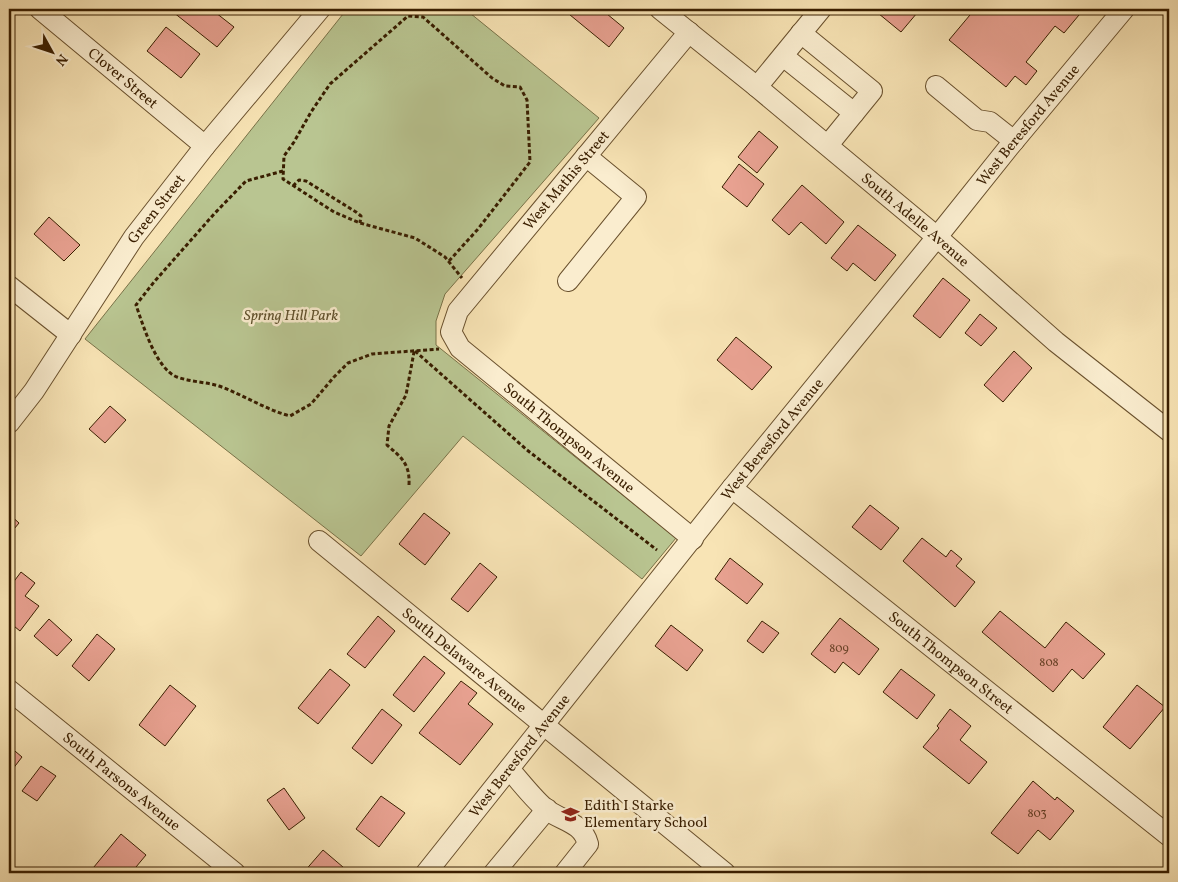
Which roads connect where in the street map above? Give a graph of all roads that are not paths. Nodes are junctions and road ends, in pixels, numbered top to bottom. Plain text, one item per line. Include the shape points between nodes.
1 (40, 9) edge
2 (320, 9) edge
3 (660, 9) edge
4 (821, 9) edge
5 (1124, 9) edge
6 (689, 32) junction
7 (801, 33) junction
8 (783, 56) junction
9 (936, 86) dead end
10 (757, 87) junction
11 (854, 113) junction
12 (1014, 141) junction
13 (828, 145) junction
14 (205, 146) junction
15 (586, 156) junction
16 (937, 237) junction
17 (568, 281) dead end
18 (9, 286) edge
19 (71, 335) junction
20 (455, 340) joint
21 (9, 422) edge
22 (1169, 431) edge
23 (732, 488) junction
24 (693, 539) junction
25 (319, 541) dead end
26 (9, 690) edge
27 (544, 724) junction
28 (509, 769) junction
29 (547, 809) junction
30 (1169, 836) edge
31 (235, 873) edge
32 (426, 873) edge
33 (494, 873) edge
34 (565, 873) edge
35 (724, 873) edge

1 - 14 street, Clover Street
2 - 14 street, Green Street
3 - 6 street, South Adelle Avenue
4 - 7 street
5 - 12 street, West Beresford Avenue
6 - 10 street, South Adelle Avenue
6 - 15 street, West Mathis Street
7 - 8 street
7 - 11 street via 872,91
8 - 10 street
8 - 11 street
9 - 12 street via 977,120 990,122
10 - 13 street, South Adelle Avenue
11 - 13 street
12 - 16 street, West Beresford Avenue
13 - 16 street, South Adelle Avenue
14 - 19 street, Green Street via 134,237
15 - 17 street via 636,197
15 - 20 street, West Mathis Street via 458,311
16 - 22 street, South Adelle Avenue via 1056,342
16 - 23 street, West Beresford Avenue
18 - 19 street
19 - 21 street, Green Street
20 - 24 street, South Thompson Avenue
23 - 24 street, West Beresford Avenue
23 - 30 street, South Thompson Street
24 - 27 street, West Beresford Avenue
25 - 27 street, South Delaware Avenue
26 - 31 street, South Parsons Avenue
27 - 28 street, West Beresford Avenue
27 - 35 street, South Delaware Avenue
28 - 29 street
28 - 32 street, West Beresford Avenue
29 - 33 street
29 - 34 street via 585,834 588,844

